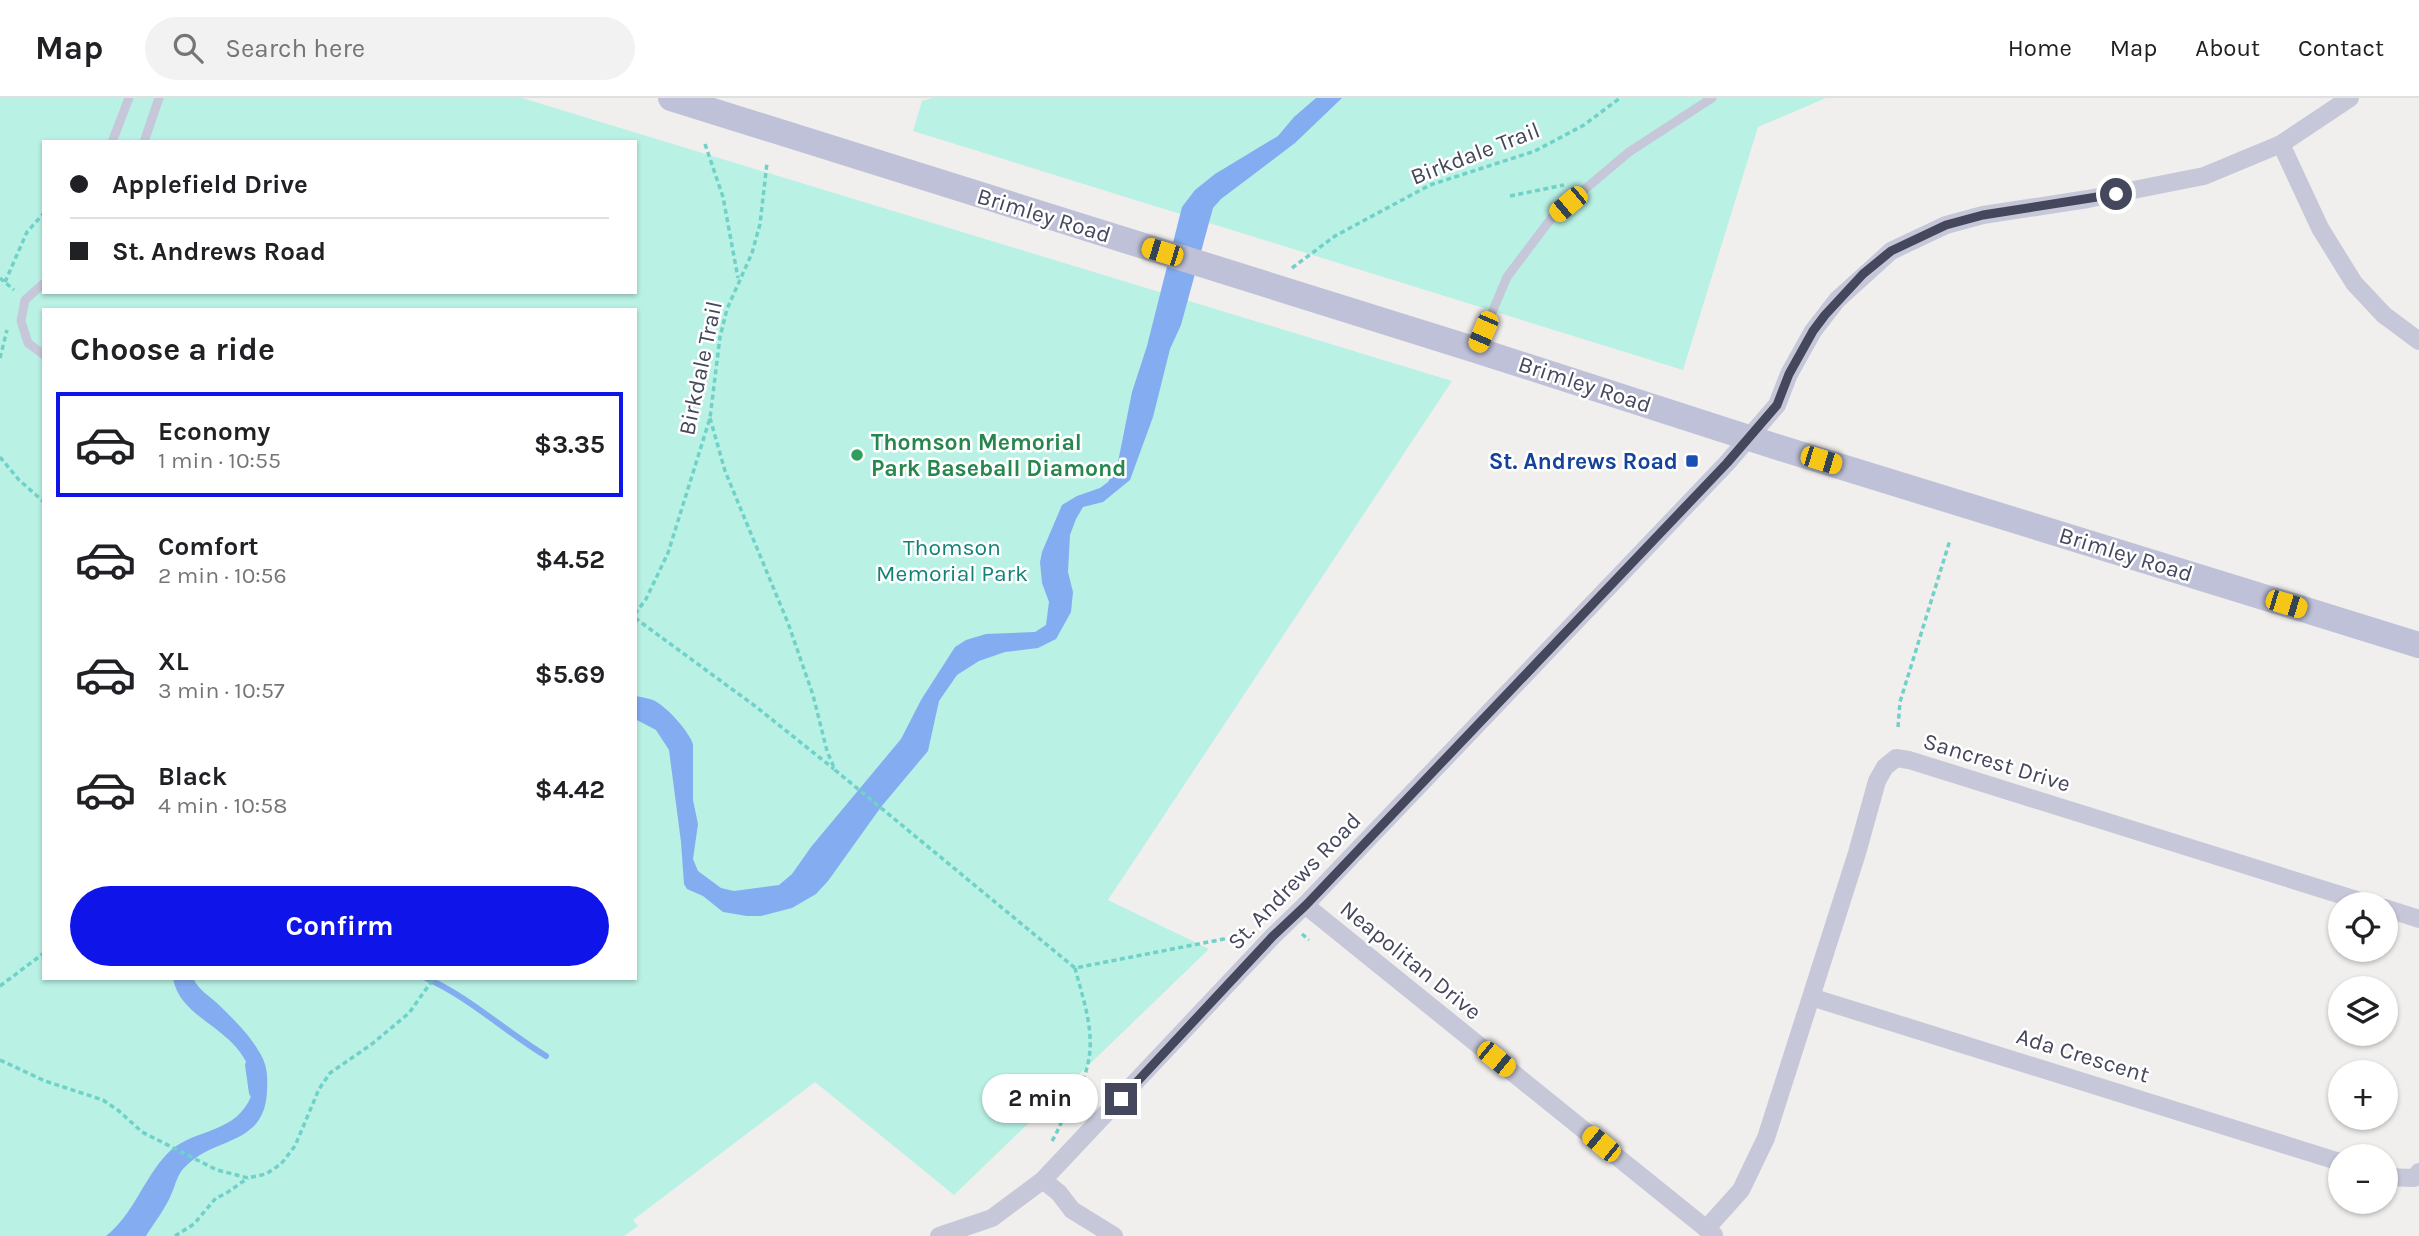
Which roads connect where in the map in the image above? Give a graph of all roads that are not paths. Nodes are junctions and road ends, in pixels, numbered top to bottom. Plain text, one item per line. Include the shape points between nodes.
1 (129, 98) edge
2 (159, 98) edge
3 (671, 98) edge
4 (1712, 98) edge
5 (2350, 98) edge
6 (113, 140) edge
7 (145, 140) edge
8 (2281, 145) junction
9 (42, 285) edge
10 (2419, 341) edge
11 (1476, 349) junction
12 (42, 354) edge
13 (1749, 436) junction
14 (2419, 645) edge
15 (2331, 892) edge
16 (1306, 905) junction
17 (2398, 912) edge
18 (2419, 919) edge
19 (1811, 997) junction
20 (2328, 1158) edge
21 (2419, 1172) edge
22 (2398, 1177) edge
23 (1043, 1180) junction
24 (1711, 1233) edge
25 (939, 1236) edge
26 (1114, 1236) edge

1 - 6 lane
2 - 7 lane
3 - 11 main road, Brimley Road
4 - 11 lane via 1629,152 1553,216 1507,277
5 - 8 street, St. Andrews Road
8 - 10 street via 2320,228 2354,283 2384,315
8 - 13 street, St. Andrews Road via 2204,176 1946,225 1891,251 1846,291 1821,321 1789,374 1777,405
9 - 12 lane via 25,300 21,321 28,343
11 - 13 main road, Brimley Road
13 - 14 main road, Brimley Road
13 - 16 street, St. Andrews Road
15 - 19 street, Sancrest Drive via 1896,758 1877,781
16 - 23 street, St. Andrews Road
16 - 24 street, Neapolitan Drive
17 - 18 street
19 - 20 street, Ada Crescent
19 - 24 street, Sancrest Drive via 1754,1167
21 - 22 street via 2414,1178
23 - 25 street, St. Andrews Road via 992,1218
23 - 26 street via 1072,1210

